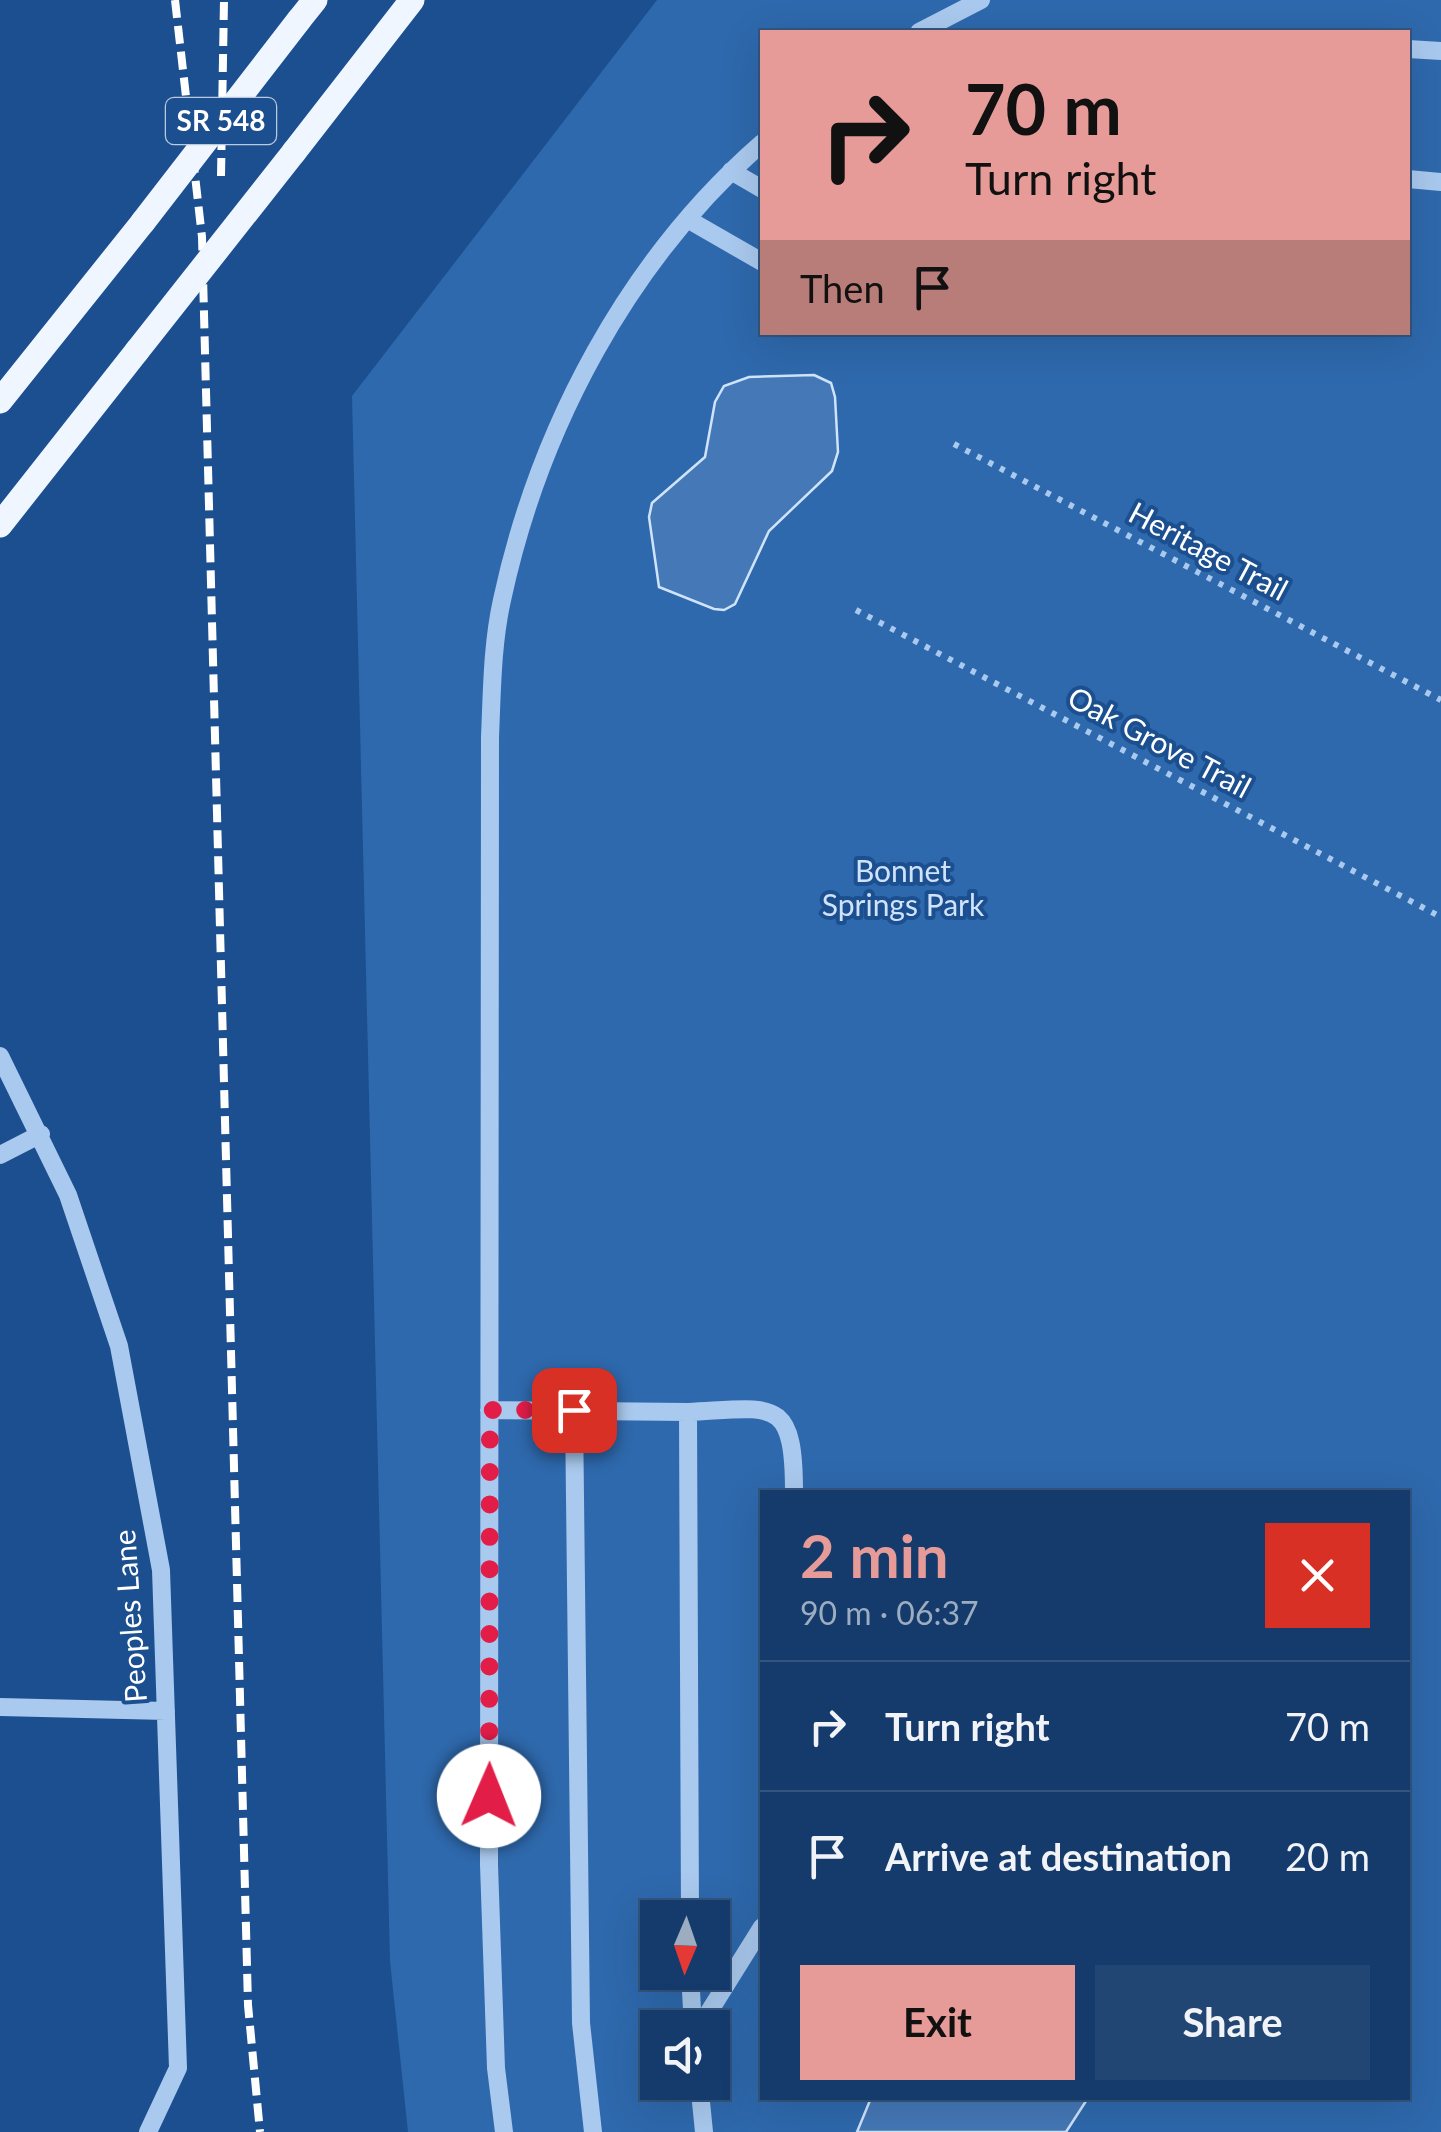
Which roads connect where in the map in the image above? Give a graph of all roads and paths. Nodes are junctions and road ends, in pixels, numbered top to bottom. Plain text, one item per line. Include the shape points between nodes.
1 (412, 0) edge
2 (982, 0) edge
3 (307, 10) edge
4 (923, 30) edge
5 (1410, 49) edge
6 (1441, 51) edge
7 (760, 145) edge
8 (730, 171) junction
9 (1410, 179) edge
10 (1441, 182) edge
11 (760, 187) edge
12 (689, 220) junction
13 (760, 261) edge
14 (0, 401) edge
15 (954, 444) dead end
16 (0, 525) edge
17 (856, 610) dead end
18 (1441, 700) edge
19 (1441, 917) edge
20 (0, 1056) edge
21 (41, 1134) junction
22 (0, 1155) edge
23 (490, 1410) junction
24 (574, 1410) junction
25 (688, 1412) junction
26 (794, 1490) edge
27 (0, 1707) edge
28 (166, 1711) junction
29 (690, 1900) edge
30 (760, 1930) edge
31 (708, 2010) edge
32 (701, 2100) edge
33 (148, 2132) edge
34 (504, 2132) edge
35 (593, 2132) edge
36 (704, 2132) edge

1 - 16 main road, SR 548, bridge
2 - 4 street
3 - 14 main road, SR 548, bridge
5 - 6 street
7 - 8 street
8 - 11 street
8 - 12 street
9 - 10 street
12 - 13 street
12 - 23 street via 614,320 562,416 501,604 490,737
15 - 18 path, Heritage Trail
17 - 19 path, Oak Grove Trail
20 - 21 street, Peoples Lane
21 - 22 street
21 - 28 street, Peoples Lane via 118,1346 162,1570
23 - 24 street
23 - 34 street via 488,1865
24 - 25 street
24 - 35 street via 581,2023
25 - 26 street via 765,1408 782,1419 794,1442
25 - 29 street
27 - 28 street
28 - 33 street, Peoples Lane via 178,2068
30 - 31 street
32 - 36 street

